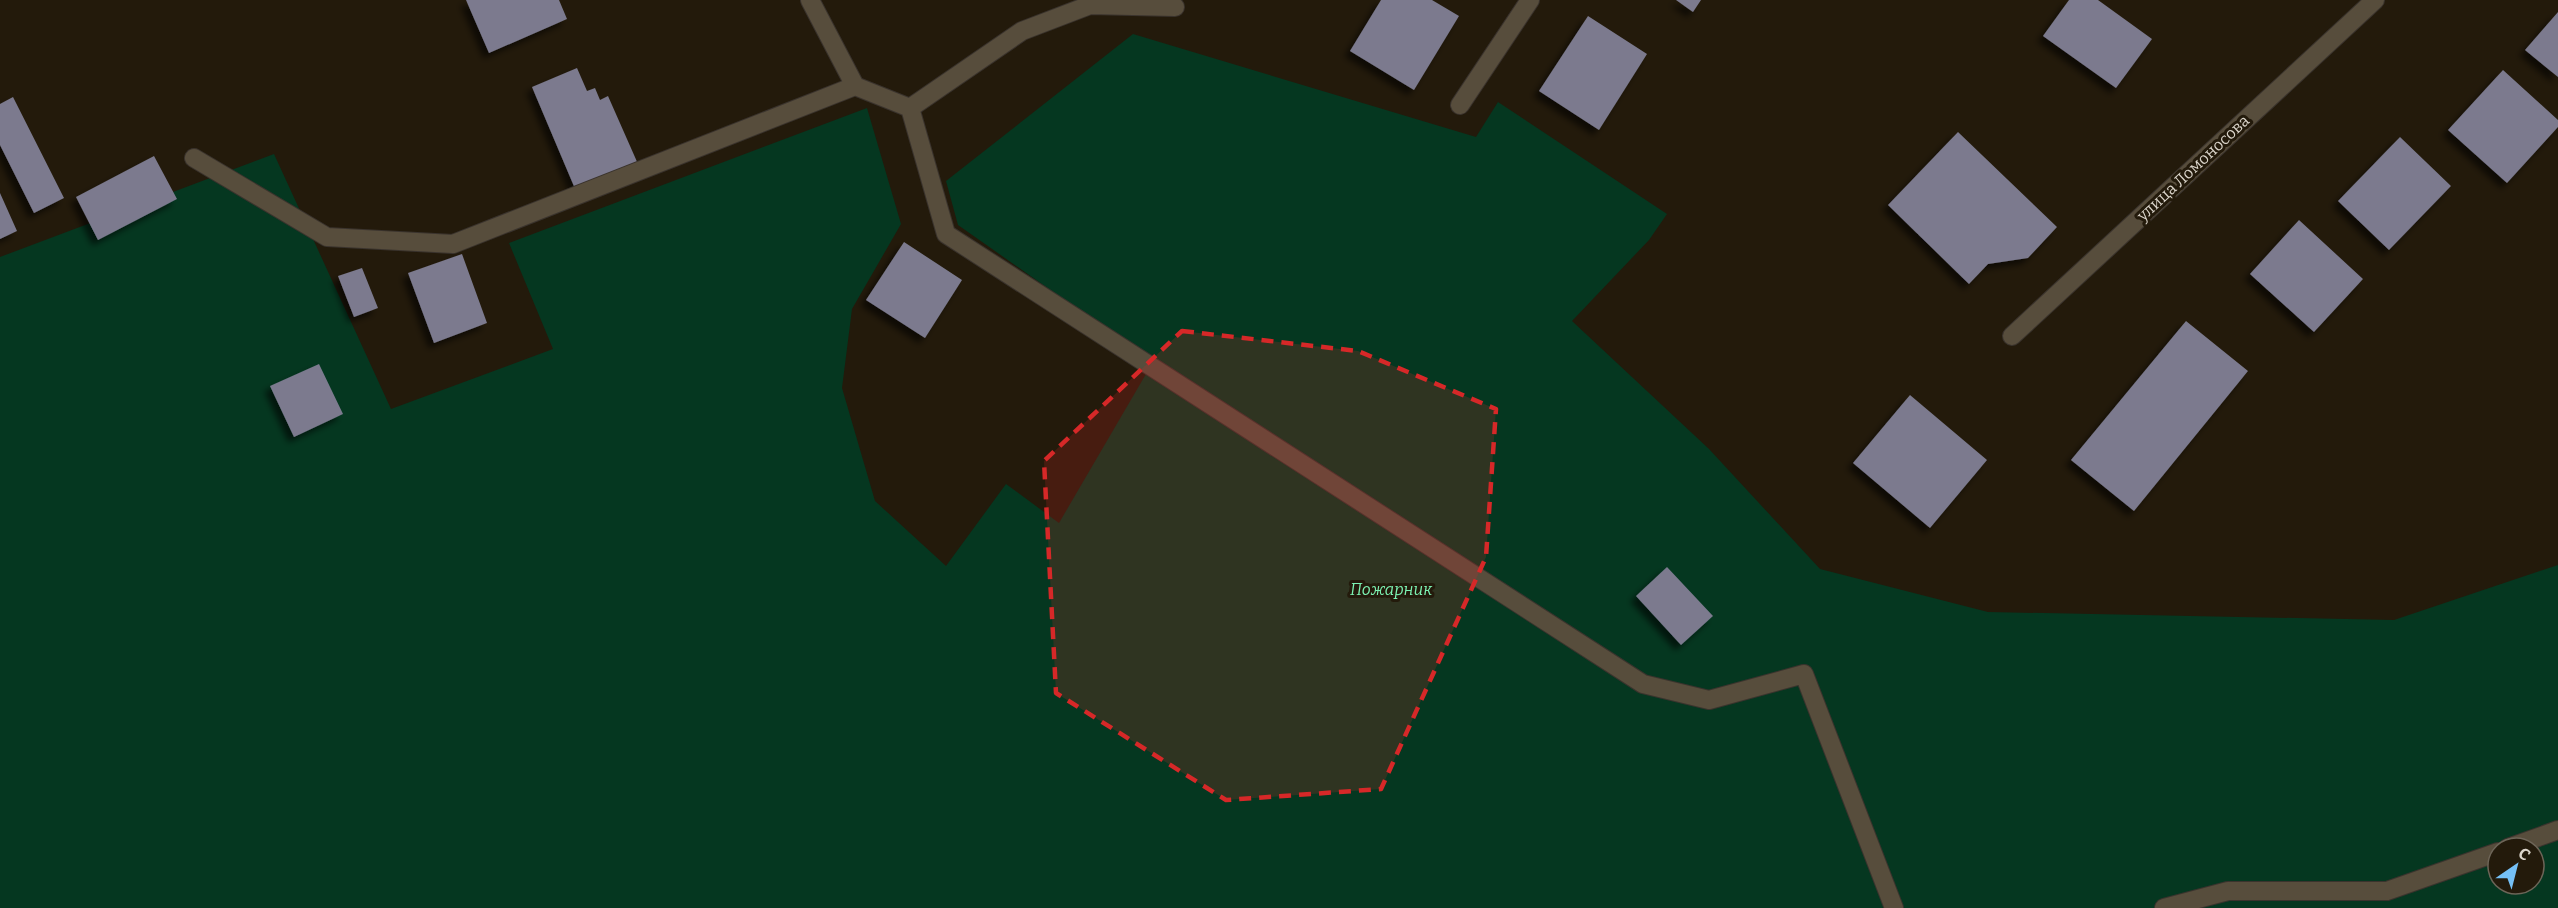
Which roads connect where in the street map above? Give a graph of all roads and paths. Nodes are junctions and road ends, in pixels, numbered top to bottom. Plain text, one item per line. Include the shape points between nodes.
1 (810, 0) edge
2 (1530, 0) edge
3 (2375, 0) edge
4 (1175, 7) dead end
5 (855, 86) junction
6 (1460, 105) dead end
7 (910, 108) junction
8 (194, 158) dead end
9 (2012, 336) dead end
10 (2558, 830) edge
11 (2541, 836) edge
12 (2486, 856) edge
13 (1894, 908) edge
14 (2164, 908) edge

1 - 5 street
2 - 6 street
3 - 9 street, улица Ломоносова
4 - 7 street via 1080,8 1022,31
5 - 7 street
5 - 8 street via 453,244 327,237
7 - 13 street via 946,234 1643,684 1709,700 1804,674
10 - 11 street
12 - 14 street via 2386,891 2228,891

